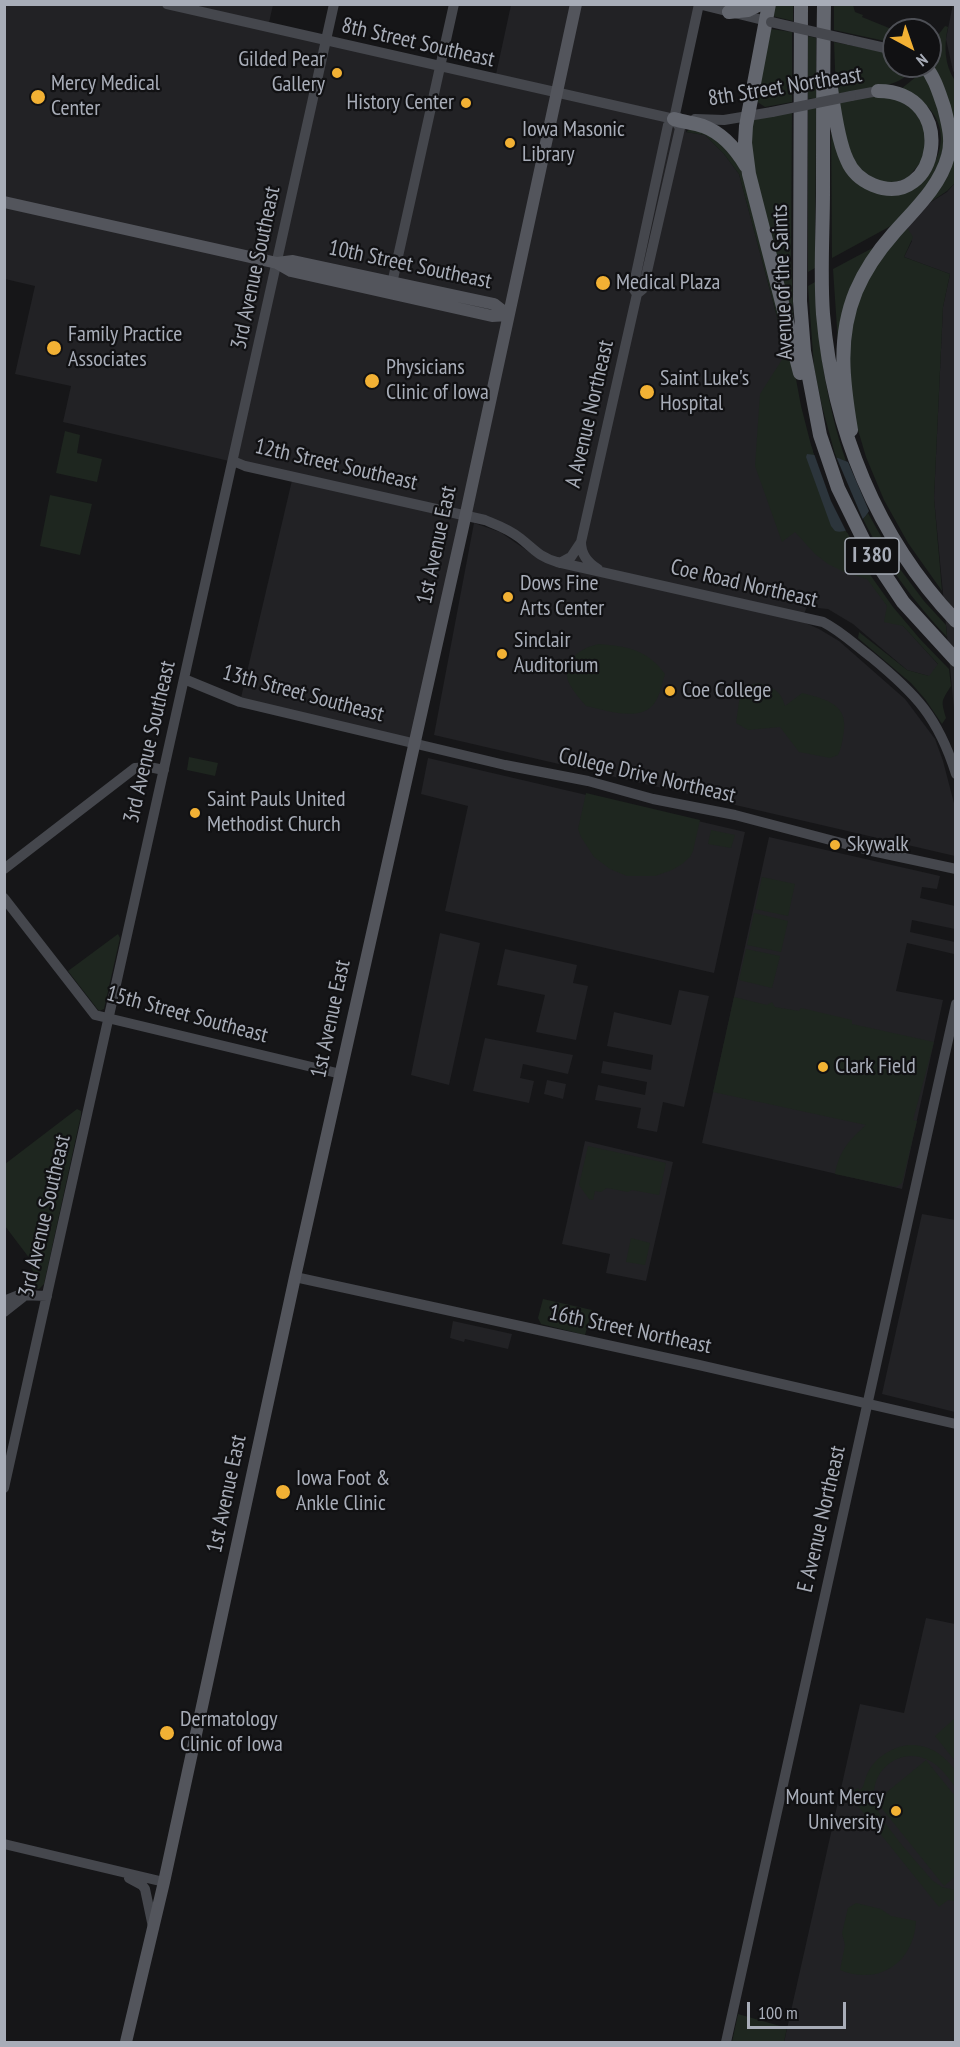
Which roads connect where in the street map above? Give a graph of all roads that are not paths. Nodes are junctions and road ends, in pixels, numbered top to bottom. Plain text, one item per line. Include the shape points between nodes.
1 (167, 4) edge
2 (333, 4) edge
3 (454, 4) edge
4 (576, 4) edge
5 (760, 4) edge
6 (769, 4) edge
7 (801, 4) edge
8 (824, 4) edge
9 (698, 5) edge
10 (729, 12) junction
11 (768, 22) junction
12 (325, 42) junction
13 (882, 47) edge
14 (440, 67) junction
15 (933, 78) edge
16 (878, 91) joint
17 (556, 93) junction
18 (748, 116) junction
19 (674, 119) junction
20 (748, 174) junction
21 (4, 202) edge
22 (277, 263) junction
23 (391, 287) junction
24 (508, 315) junction
25 (820, 435) junction
26 (854, 459) junction
27 (233, 461) junction
28 (465, 514) junction
29 (581, 542) junction
30 (560, 563) junction
31 (601, 571) junction
32 (956, 621) edge
33 (956, 660) edge
34 (184, 679) junction
35 (413, 742) junction
36 (164, 770) junction
37 (956, 774) edge
38 (954, 868) edge
39 (4, 869) edge
40 (4, 898) edge
41 (956, 1004) edge
42 (109, 1019) junction
43 (341, 1074) junction
44 (295, 1277) junction
45 (29, 1294) junction
46 (47, 1296) junction
47 (4, 1301) edge
48 (4, 1312) edge
49 (867, 1404) junction
50 (956, 1424) edge
51 (7, 1461) edge
52 (4, 1488) edge
53 (4, 1844) edge
54 (109, 1868) junction
55 (164, 1882) junction
56 (154, 1928) junction
57 (126, 2043) edge
58 (726, 2043) edge

1 - 12 main road, 8th Street Southeast
2 - 12 main road, 3rd Avenue Southeast
3 - 14 main road
4 - 17 main road, 1st Avenue East
5 - 10 highway
6 - 11 highway
7 - 25 highway, Avenue of the Saints / I 380 via 800,301 804,351
8 - 16 highway via 832,91 846,159 854,172 870,184 902,187 916,181 931,165 938,132 930,113 919,101 898,92
8 - 26 highway, Avenue of the Saints / I 380 via 824,314 837,407
9 - 10 main road
9 - 19 main road, A Avenue Northeast
10 - 11 main road
11 - 13 main road, bridge
11 - 18 highway
12 - 14 main road, 8th Street Southeast
12 - 22 main road, 3rd Avenue Southeast
14 - 17 main road, 8th Street Southeast
14 - 23 main road
15 - 26 highway via 950,131 946,163 933,186 870,264 851,305 845,331 842,356
16 - 18 main road, 8th Street Northeast, bridge
17 - 19 main road, 8th Street Northeast
17 - 24 main road, 1st Avenue East
18 - 19 main road, 8th Street Northeast via 715,121
18 - 20 highway
19 - 20 highway via 717,133 738,153
19 - 29 main road, A Avenue Northeast via 668,125 641,246 633,288 637,294
20 - 25 highway via 790,338
21 - 22 main road, 10th Street Southeast
22 - 23 main road, 10th Street Southeast via 291,272
22 - 27 main road, 3rd Avenue Southeast
23 - 24 main road, 10th Street Southeast via 492,316
24 - 28 main road, 1st Avenue East
25 - 33 highway, Avenue of the Saints / I 380 via 838,488 869,550 903,602
26 - 32 highway, Avenue of the Saints / I 380 via 899,548
27 - 28 main road, 12th Street Southeast
27 - 34 main road, 3rd Avenue Southeast
28 - 30 main road, Coe Road Northeast via 504,527 534,552
28 - 35 main road, 1st Avenue East
29 - 30 main road via 571,557
29 - 31 main road via 586,559
30 - 31 main road, Coe Road Northeast
31 - 37 main road, Coe Road Northeast via 816,619 831,626 903,683 918,700 946,743
34 - 35 main road, 13th Street Southeast via 233,700
34 - 36 main road, 3rd Avenue Southeast
35 - 38 main road, College Drive Northeast
35 - 43 main road, 1st Avenue East
36 - 39 main road via 135,768
36 - 42 main road, 3rd Avenue Southeast
40 - 42 main road, 15th Street Southeast via 95,1015
41 - 49 main road, E Avenue Northeast
42 - 43 main road, 15th Street Southeast
42 - 46 main road, 3rd Avenue Southeast
43 - 44 main road, 1st Avenue East
44 - 49 main road, 16th Street Northeast
44 - 55 main road, 1st Avenue East
45 - 46 main road
45 - 47 main road
45 - 48 main road
46 - 51 main road, 3rd Avenue Southeast
49 - 50 main road, 16th Street Northeast
49 - 58 main road, E Avenue Northeast
51 - 52 main road, 3rd Avenue Southeast
53 - 54 main road
54 - 55 main road
54 - 56 main road via 144,1887
55 - 56 main road, 1st Avenue East
56 - 57 main road, 1st Avenue East

